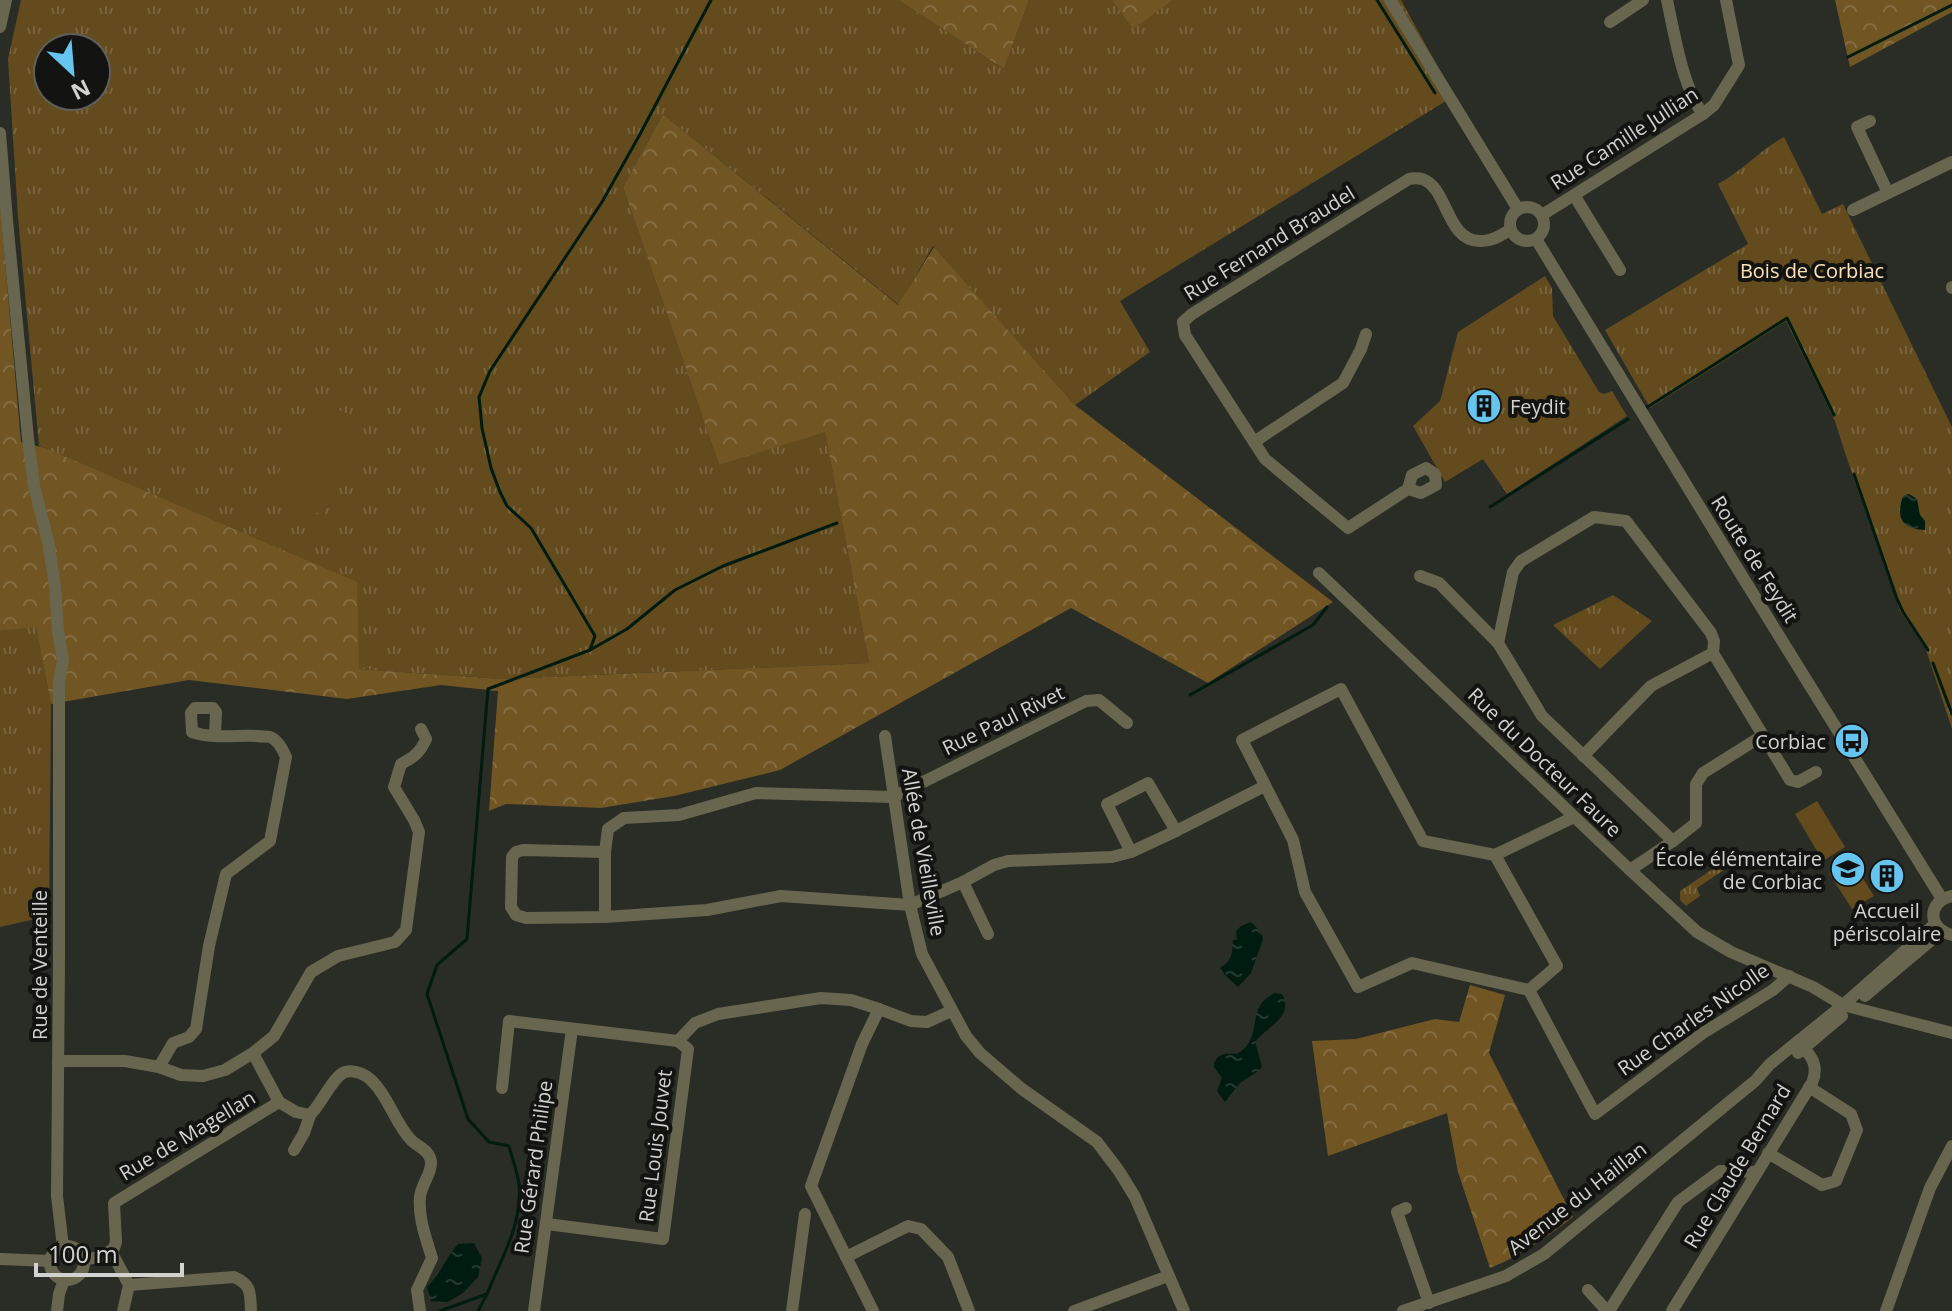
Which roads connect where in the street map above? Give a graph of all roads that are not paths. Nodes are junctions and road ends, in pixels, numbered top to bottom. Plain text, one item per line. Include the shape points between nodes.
1 (6, 0) edge
2 (1390, 0) edge
3 (1643, 0) edge
4 (1667, 0) edge
5 (1726, 0) edge
6 (1610, 22) dead end
7 (0, 27) edge
8 (1703, 114) junction
9 (1870, 121) dead end
10 (0, 133) edge
11 (1952, 162) edge
12 (1888, 193) junction
13 (1574, 195) junction
14 (1518, 209) junction
15 (1853, 210) dead end
16 (1542, 215) junction
17 (1510, 230) junction
18 (1536, 239) junction
19 (1620, 270) dead end
20 (1366, 334) dead end
21 (1254, 442) junction
22 (1408, 489) dead end
23 (1319, 573) dead end
24 (1420, 576) dead end
25 (1498, 643) junction
26 (1713, 653) junction
27 (1127, 723) dead end
28 (421, 729) dead end
29 (215, 735) dead end
30 (885, 736) dead end
31 (1762, 736) junction
32 (1583, 756) junction
33 (1816, 772) dead end
34 (1265, 786) junction
35 (893, 797) junction
36 (1574, 817) junction
37 (1176, 831) junction
38 (1673, 841) junction
39 (605, 852) junction
40 (1131, 852) junction
41 (1495, 855) junction
42 (1630, 870) junction
43 (963, 882) junction
44 (1947, 897) edge
45 (910, 905) junction
46 (605, 917) junction
47 (1943, 930) edge
48 (988, 934) dead end
49 (1789, 976) junction
50 (1529, 990) junction
51 (1847, 1006) junction
52 (879, 1009) junction
53 (951, 1011) junction
54 (572, 1029) junction
55 (1952, 1033) edge
56 (678, 1041) junction
57 (1801, 1045) junction
58 (253, 1053) junction
59 (58, 1061) junction
60 (159, 1067) junction
61 (1809, 1087) junction
62 (502, 1088) dead end
63 (279, 1102) junction
64 (310, 1115) junction
65 (1952, 1146) edge
66 (294, 1150) dead end
67 (1768, 1153) junction
68 (1757, 1172) junction
69 (1406, 1208) dead end
70 (805, 1214) dead end
71 (547, 1224) junction
72 (63, 1247) junction
73 (111, 1251) junction
74 (846, 1257) junction
75 (0, 1259) edge
76 (84, 1260) junction
77 (51, 1261) junction
78 (1168, 1276) junction
79 (64, 1280) junction
80 (129, 1285) junction
81 (1588, 1290) dead end
82 (1429, 1303) junction
83 (57, 1311) edge
84 (123, 1311) edge
85 (251, 1311) edge
86 (420, 1311) edge
87 (534, 1311) edge
88 (792, 1311) edge
89 (873, 1311) edge
90 (969, 1311) edge
91 (1074, 1311) edge
92 (1184, 1311) edge
93 (1403, 1311) edge
94 (1608, 1311) edge
95 (1672, 1311) edge
96 (1886, 1311) edge

1 - 7 street
2 - 14 street
3 - 6 street
4 - 8 street via 1682,67
5 - 8 street, Rue Camille Jullian via 1739,65
8 - 13 street, Rue Camille Jullian
9 - 12 street via 1857,127
10 - 59 street, Rue de Venteille via 31,462 53,571 58,631
11 - 12 street
12 - 15 street
13 - 16 street, Rue Camille Jullian
13 - 19 street
14 - 16 street via 1531,207
14 - 17 street via 1510,218
16 - 18 street via 1544,228
17 - 18 street via 1518,240
17 - 21 street, Rue Fernand Braudel via 1480,242 1468,238 1432,185 1409,179 1192,314 1183,322 1185,335
18 - 44 street, Route de Feydit via 1725,550
20 - 21 street via 1343,383
21 - 22 street, Rue Fernand Braudel via 1265,459 1348,528
23 - 36 street, Rue du Docteur Faure
24 - 25 street via 1439,583
25 - 26 street via 1513,572 1521,561 1594,517 1626,521 1711,633
25 - 32 street via 1542,716
26 - 31 street
26 - 32 street via 1651,686
27 - 35 street, Rue Paul Rivet via 1099,700 1086,701
28 - 58 street via 426,739 421,750 401,764 394,787 419,832 406,930 395,942 338,956 311,972 274,1036
29 - 60 street via 272,737 286,757 270,841 226,874 196,1029 173,1043
30 - 35 street, Allée de Vieilleville
31 - 33 street via 1790,780 1798,782
31 - 38 street via 1703,773 1696,784 1696,823
32 - 38 street
34 - 37 street
34 - 41 street via 1242,740 1341,689 1423,841
34 - 50 street via 1293,840 1305,892 1358,987 1412,963
35 - 39 street via 756,793 679,815 624,818 608,829
35 - 45 street, Allée de Vieilleville
36 - 41 street
36 - 42 street, Rue du Docteur Faure
37 - 40 street
37 - 40 street via 1148,783 1107,804
38 - 42 street
39 - 46 street
39 - 46 street via 516,852 511,907 526,918
40 - 43 street via 1008,861
41 - 50 street via 1557,966
42 - 49 street, Rue du Docteur Faure via 1697,932
43 - 45 street
43 - 48 street
44 - 47 street via 1934,910
45 - 46 street via 781,896 707,910
45 - 53 street, Allée de Vieilleville via 922,954
47 - 51 street, Avenue du Haillan
49 - 50 street, Rue Charles Nicolle via 1595,1114
49 - 51 street, Rue du Docteur Faure
51 - 55 street, Rue du Docteur Faure
51 - 57 street, Avenue du Haillan
52 - 53 street via 927,1022
52 - 56 street via 821,998 718,1014 695,1023
52 - 74 street via 811,1186
53 - 78 street, Allée de Vieilleville via 980,1053 1097,1142 1135,1197
54 - 56 street
54 - 62 street via 509,1021
54 - 71 street, Rue Gérard Philipe
56 - 71 street, Rue Louis Jouvet via 688,1049 663,1239
57 - 61 street, Rue Claude Bernard via 1816,1067
57 - 82 street, Avenue du Haillan via 1770,1064 1537,1259 1506,1276
58 - 60 street via 203,1076
58 - 63 street
59 - 60 street
59 - 72 street, Rue de Venteille via 57,1196
61 - 67 street, Rue Claude Bernard
61 - 67 street via 1851,1114 1857,1130 1836,1181 1822,1185
63 - 64 street, Rue de Magellan
63 - 73 street, Rue de Magellan via 114,1203 116,1242
64 - 66 street
64 - 86 street via 344,1072 362,1074 374,1082 412,1141 428,1153 432,1165 420,1195 432,1258 417,1290
65 - 96 street via 1930,1188
67 - 68 street, Rue Claude Bernard
68 - 94 street via 1720,1171 1678,1202
68 - 95 street, Rue Claude Bernard
69 - 82 street via 1397,1212
70 - 88 street
71 - 87 street, Rue Gérard Philipe
72 - 76 street via 76,1249
72 - 77 street
73 - 76 street
73 - 80 street
74 - 89 street
74 - 90 street via 908,1226 921,1229 948,1257
75 - 77 street
76 - 79 street via 81,1273
77 - 79 street via 55,1276
78 - 91 street
78 - 92 street, Allée de Vieilleville
79 - 83 street
80 - 84 street
80 - 85 street via 234,1277 250,1292
81 - 94 street
82 - 93 street, Avenue du Haillan

